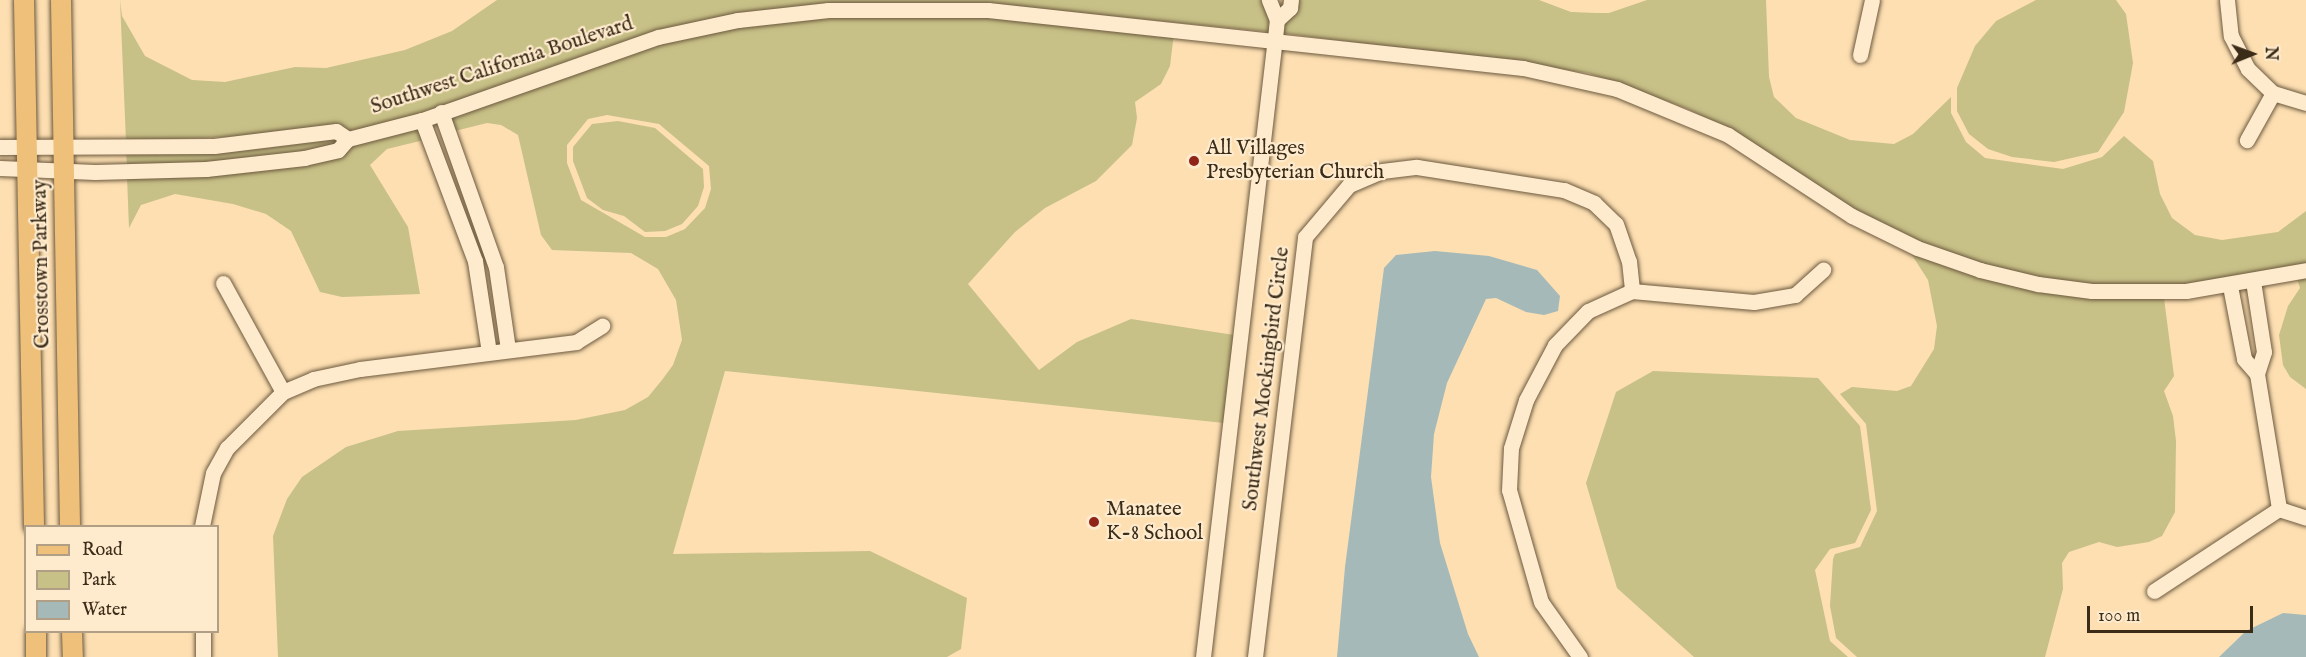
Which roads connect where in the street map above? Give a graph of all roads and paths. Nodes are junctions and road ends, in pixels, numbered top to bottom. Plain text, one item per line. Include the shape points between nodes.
1 (24, 0) edge
2 (61, 0) edge
3 (1269, 0) edge
4 (1291, 0) edge
5 (1872, 0) edge
6 (2227, 0) edge
7 (1277, 20) junction
8 (1275, 38) junction
9 (1860, 55) dead end
10 (2273, 93) junction
11 (2306, 102) edge
12 (441, 112) junction
13 (422, 120) junction
14 (348, 139) junction
15 (2247, 141) dead end
16 (0, 147) edge
17 (26, 147) junction
18 (64, 147) junction
19 (0, 168) edge
20 (27, 169) junction
21 (64, 171) junction
22 (1823, 270) dead end
23 (2306, 270) edge
24 (2253, 281) junction
25 (223, 283) dead end
26 (2230, 286) junction
27 (1632, 291) junction
28 (602, 326) dead end
29 (508, 349) junction
30 (489, 352) junction
31 (2258, 374) junction
32 (284, 392) junction
33 (2279, 509) junction
34 (2306, 518) edge
35 (34, 525) edge
36 (70, 525) edge
37 (202, 525) edge
38 (2154, 591) dead end
39 (36, 633) edge
40 (72, 633) edge
41 (203, 633) edge
42 (36, 657) edge
43 (73, 657) edge
44 (203, 657) edge
45 (1203, 657) edge
46 (1256, 657) edge
47 (1580, 657) edge

1 - 17 main road, Crosstown Parkway
2 - 18 main road, Crosstown Parkway
3 - 7 street
4 - 7 street via 1290,8
5 - 9 street
6 - 10 street via 2231,36 2248,69
7 - 8 street
8 - 12 street, Southwest California Boulevard via 988,10 828,10 738,20 658,37
8 - 26 street, Southwest California Boulevard via 1523,68 1617,89 1728,135 1852,216 1917,248 1980,270 2038,284 2092,291 2150,292
8 - 45 street
10 - 11 street
10 - 15 street
12 - 13 street, Southwest California Boulevard
12 - 29 street via 496,267
13 - 14 street, Southwest California Boulevard
13 - 30 street via 475,261
14 - 18 street, Southwest California Boulevard via 336,131 214,146
14 - 21 street, Southwest California Boulevard via 338,150 254,164 206,169
16 - 17 street, Southwest California Boulevard
17 - 18 street, Southwest California Boulevard
17 - 20 main road, Crosstown Parkway
18 - 21 main road, Crosstown Parkway
19 - 20 street, Southwest California Boulevard
20 - 21 street, Southwest California Boulevard
20 - 35 main road, Crosstown Parkway
21 - 36 main road, Crosstown Parkway
22 - 27 street via 1795,295 1754,302
23 - 24 street, Southwest California Boulevard
24 - 26 street, Southwest California Boulevard
24 - 31 street via 2264,352
25 - 32 street
26 - 31 street via 2244,359
27 - 46 street, Southwest Mockingbird Circle via 1629,261 1616,224 1594,202 1564,190 1417,167 1382,171 1350,185 1305,237
27 - 47 street via 1588,311 1555,345 1526,400 1511,448 1509,490 1541,602
28 - 29 street via 576,342
29 - 30 street
30 - 32 street via 360,369 313,379
31 - 33 street
32 - 37 street via 227,448 213,474
33 - 34 street
33 - 38 street
39 - 42 main road
40 - 43 main road
41 - 44 street

